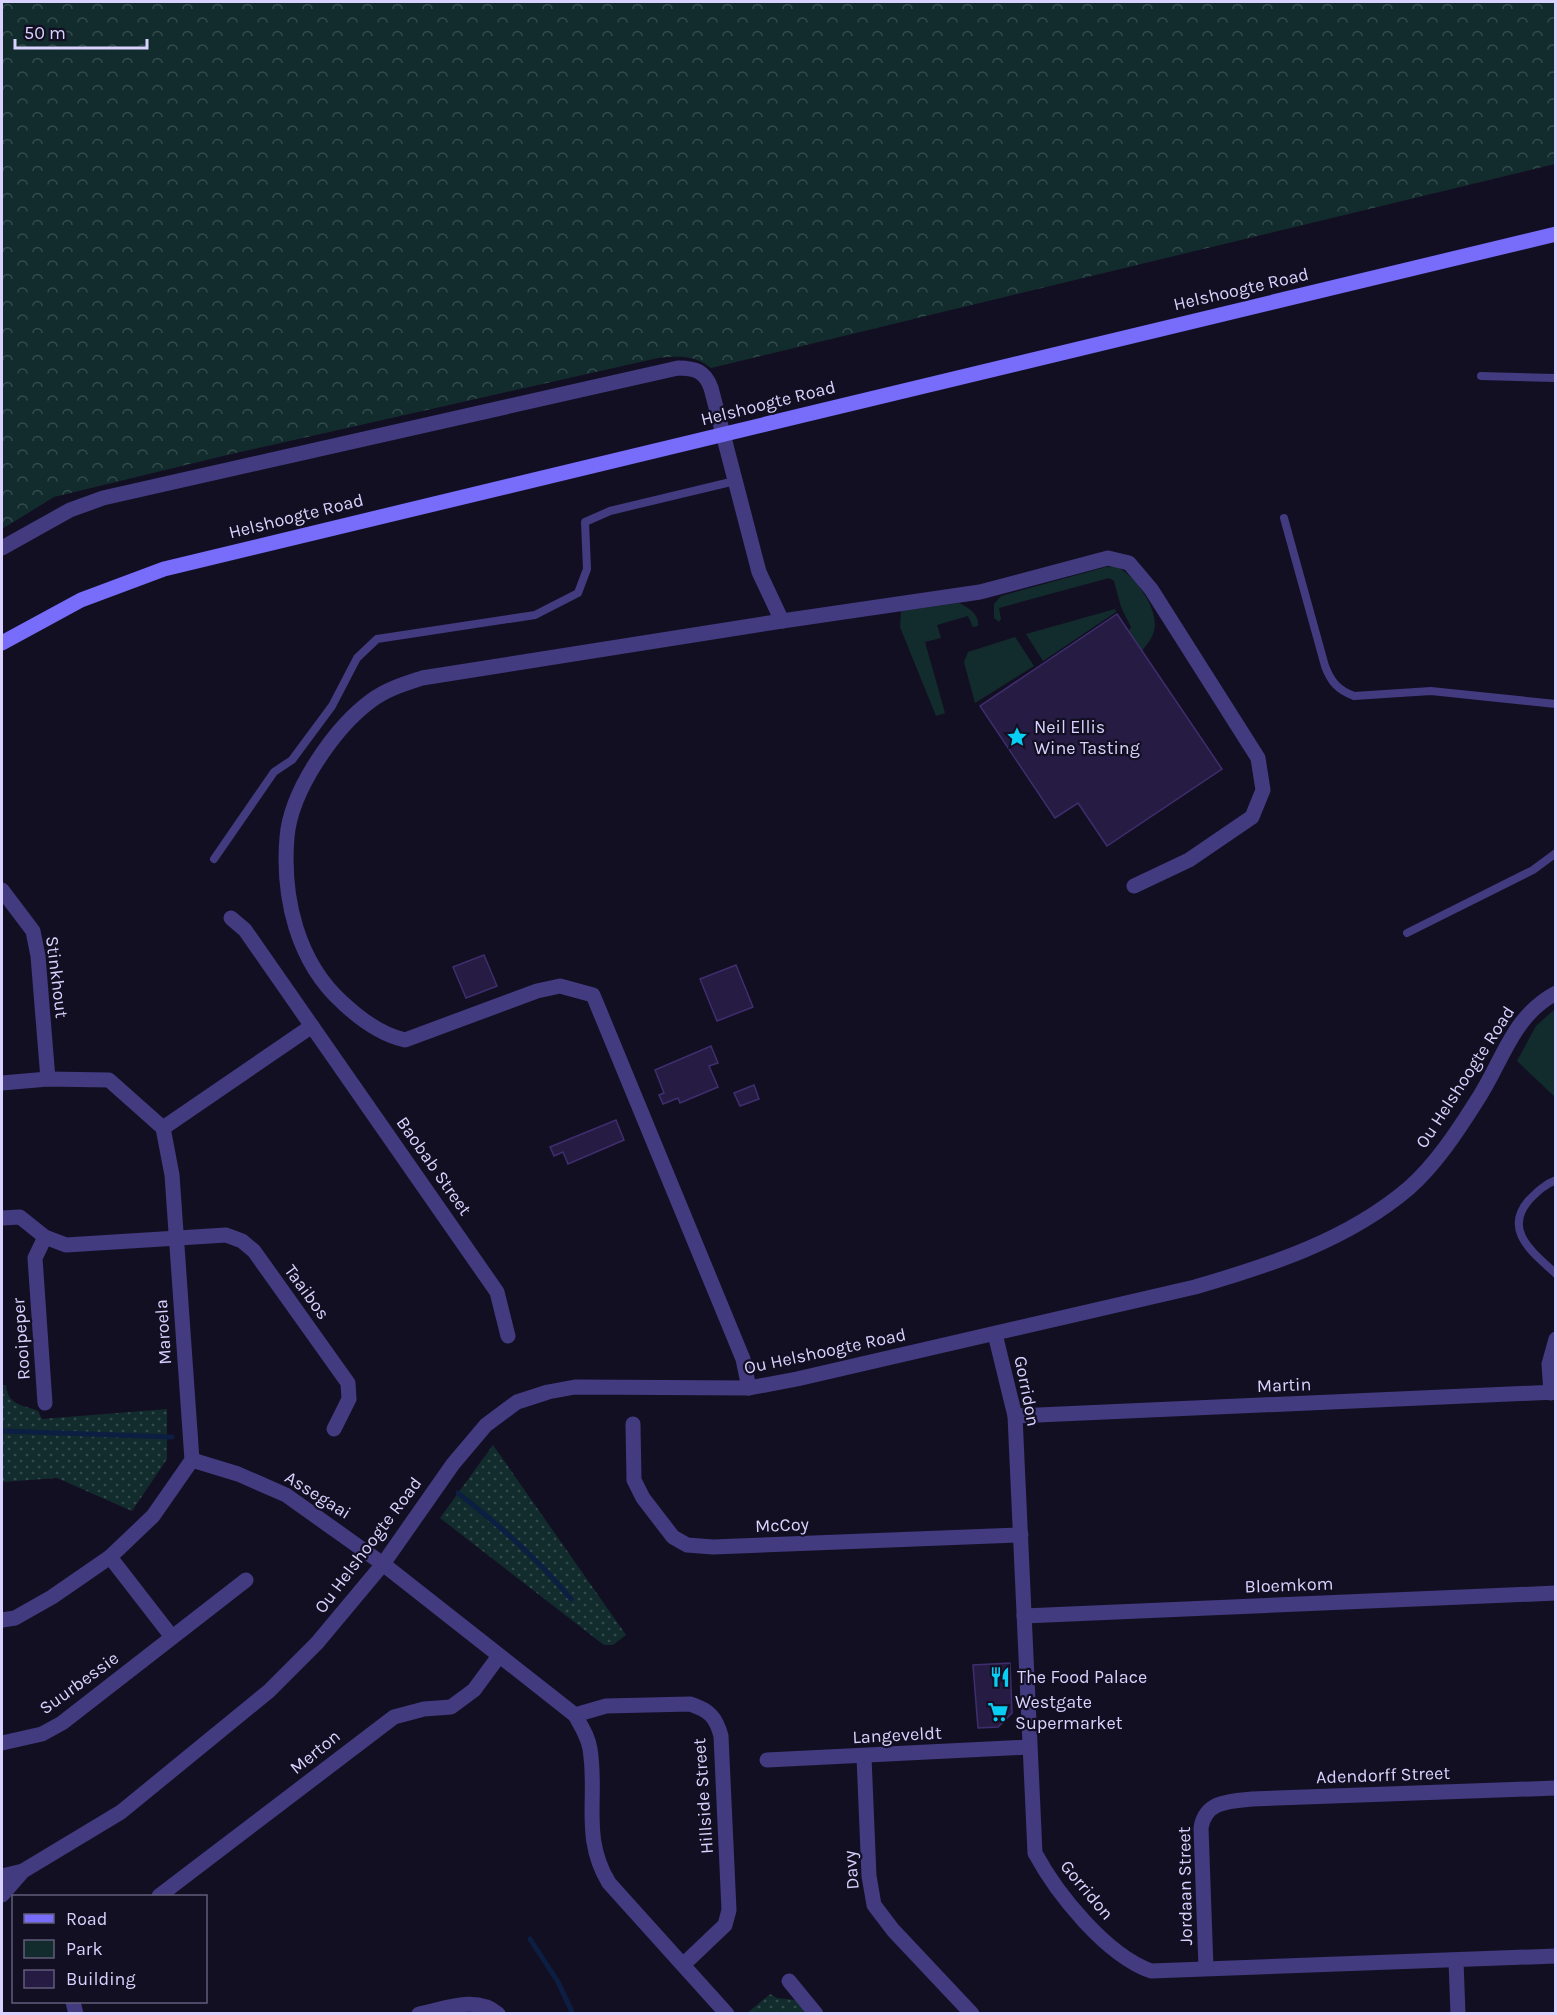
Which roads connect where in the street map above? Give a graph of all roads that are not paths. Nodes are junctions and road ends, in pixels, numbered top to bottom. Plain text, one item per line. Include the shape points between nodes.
1 (1556, 234) edge
2 (1481, 376) dead end
3 (1556, 378) edge
4 (723, 434) junction
5 (735, 481) junction
6 (1284, 518) dead end
7 (2, 548) edge
8 (782, 621) junction
9 (2, 643) edge
10 (1556, 704) edge
11 (1556, 853) edge
12 (214, 859) dead end
13 (1134, 886) dead end
14 (2, 890) edge
15 (231, 918) dead end
16 (1407, 933) dead end
17 (1556, 993) edge
18 (312, 1026) junction
19 (48, 1079) junction
20 (2, 1083) edge
21 (163, 1128) junction
22 (1556, 1180) edge
23 (2, 1218) edge
24 (45, 1238) junction
25 (175, 1238) junction
26 (1556, 1274) edge
27 (995, 1334) junction
28 (508, 1336) dead end
29 (1556, 1340) edge
30 (749, 1388) junction
31 (1553, 1393) edge
32 (45, 1404) dead end
33 (1015, 1416) junction
34 (633, 1424) dead end
35 (334, 1429) dead end
36 (192, 1460) junction
37 (1021, 1535) junction
38 (110, 1557) junction
39 (383, 1563) junction
40 (246, 1580) dead end
41 (1556, 1593) edge
42 (1024, 1616) junction
43 (2, 1620) edge
44 (172, 1637) junction
45 (499, 1656) junction
46 (575, 1715) junction
47 (2, 1743) edge
48 (1029, 1747) junction
49 (864, 1756) junction
50 (767, 1760) dead end
51 (1556, 1788) edge
52 (1212, 1806) joint
53 (23, 1871) junction
54 (2, 1876) edge
55 (2, 1895) edge
56 (160, 1895) edge
57 (1556, 1956) edge
58 (1455, 1960) junction
59 (684, 1964) junction
60 (1206, 1968) junction
61 (789, 1981) dead end
62 (418, 2013) edge
63 (498, 2013) edge
64 (727, 2013) edge
65 (816, 2013) edge
66 (972, 2013) edge
67 (1458, 2013) edge

1 - 4 main road, Helshoogte Road
2 - 3 lane
4 - 5 street
4 - 7 street via 708,379 697,369 678,368 103,498 69,510
4 - 9 main road, Helshoogte Road via 164,569 81,600
5 - 8 street via 759,572
5 - 12 lane via 610,511 585,522 587,569 578,593 535,615 377,639 357,658 332,706 292,760 274,772
6 - 10 lane via 1325,666 1333,683 1343,692 1354,696 1431,691
8 - 13 street via 980,592 1108,558 1130,563 1151,589 1258,758 1263,790 1252,817 1189,860
8 - 30 street via 422,678 394,687 371,700 334,735 299,795 287,836 293,924 309,962 341,1002 392,1037 405,1040 560,986 593,995 743,1359
11 - 16 lane via 1533,870
14 - 19 street, Stinkhout via 33,931
15 - 18 street, Baobab Street via 245,930
17 - 27 street, Ou Helshoogte Road via 1538,1002 1519,1023 1479,1098 1435,1161 1401,1194 1334,1238 1257,1269 1195,1287
18 - 21 street
18 - 28 street, Baobab Street via 497,1292
19 - 20 street
19 - 21 street via 109,1080
21 - 25 street, Maroela via 172,1175
22 - 26 lane via 1530,1199 1520,1211 1518,1223 1523,1240
23 - 24 street via 20,1217
24 - 25 street, Taaibos via 66,1245
24 - 32 street, Rooipeper via 35,1258
25 - 35 street, Taaibos via 226,1235 254,1251 348,1383 350,1399
25 - 36 street, Maroela
27 - 30 street, Ou Helshoogte Road
27 - 33 street, Gorridon
29 - 31 street via 1549,1364
30 - 39 street, Ou Helshoogte Road via 575,1388 517,1402 498,1413 466,1447
31 - 33 street, Martin
33 - 37 street, Gorridon
34 - 37 street, McCoy via 634,1480 658,1520 673,1537 687,1545
36 - 38 street via 153,1516
36 - 39 street, Assegaai via 286,1495
37 - 42 street, Gorridon
38 - 43 street via 52,1597 15,1618
38 - 44 street
39 - 45 street
39 - 53 street, Ou Helshoogte Road via 317,1642 269,1691 122,1812
40 - 44 street, Suurbessie
41 - 42 street, Bloemkom
42 - 48 street, Gorridon
44 - 47 street, Suurbessie via 62,1723 42,1734
45 - 46 street
45 - 56 street, Merton via 474,1690 451,1707 394,1717
46 - 59 street via 590,1747 592,1828 598,1864 609,1883
46 - 59 street, Hillside Street via 606,1706 690,1704 703,1708 717,1722 729,1910 725,1925
48 - 49 street, Langeveldt
48 - 60 street, Gorridon via 1035,1853 1050,1880 1110,1947 1132,1964 1151,1971
49 - 50 street, Langeveldt
49 - 66 street, Davy via 869,1876 874,1905
51 - 52 street, Adendorff Street via 1252,1799
52 - 60 street, Jordaan Street via 1202,1819 1201,1828
53 - 54 street, Ou Helshoogte Road
53 - 55 street, Ou Helshoogte Road
57 - 58 street, Gorridon
58 - 60 street, Gorridon
58 - 67 street
59 - 64 street
61 - 65 street
62 - 63 street via 474,2003 488,2005

